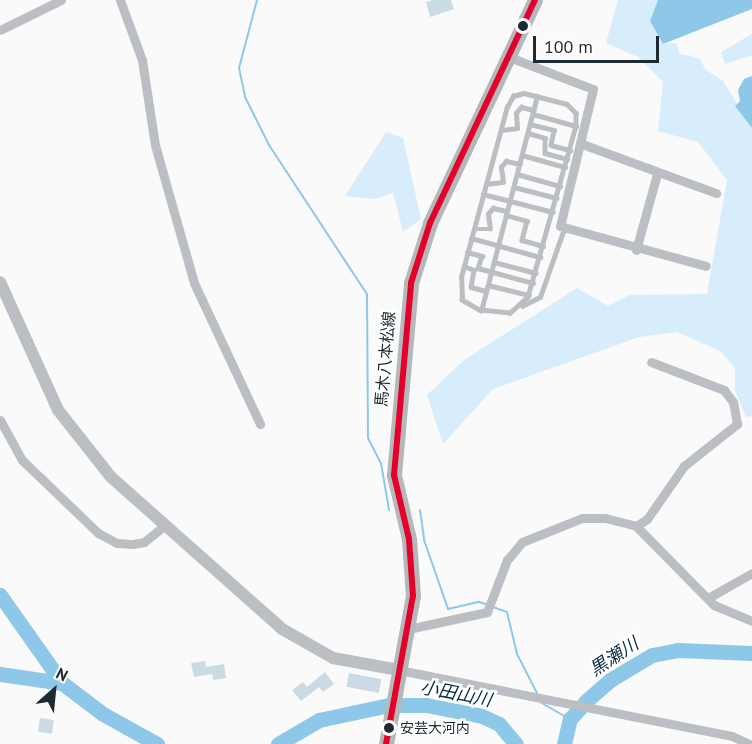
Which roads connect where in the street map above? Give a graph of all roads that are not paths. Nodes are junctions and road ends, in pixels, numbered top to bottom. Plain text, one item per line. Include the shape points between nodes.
1 (61, 0) edge
2 (120, 0) edge
3 (535, 0) edge
4 (0, 30) edge
5 (509, 57) junction
6 (537, 96) junction
7 (533, 112) junction
8 (530, 124) junction
9 (576, 126) junction
10 (501, 130) junction
11 (528, 134) junction
12 (582, 144) junction
13 (570, 150) junction
14 (522, 155) junction
15 (567, 159) junction
16 (520, 164) junction
17 (565, 167) junction
18 (517, 174) junction
19 (657, 174) junction
20 (486, 184) junction
21 (560, 186) junction
22 (514, 187) junction
23 (716, 193) dead end
24 (483, 194) junction
25 (556, 198) junction
26 (510, 201) junction
27 (552, 212) junction
28 (507, 213) junction
29 (474, 229) junction
30 (564, 229) junction
31 (471, 238) junction
32 (498, 246) junction
33 (543, 246) junction
34 (636, 250) junction
35 (467, 252) junction
36 (540, 257) junction
37 (494, 262) junction
38 (464, 266) junction
39 (706, 266) dead end
40 (491, 272) junction
41 (536, 273) junction
42 (0, 282) edge
43 (533, 283) junction
44 (488, 285) junction
45 (486, 291) junction
46 (529, 295) junction
47 (519, 307) junction
48 (481, 310) junction
49 (651, 362) dead end
50 (0, 420) edge
51 (260, 424) dead end
52 (164, 526) junction
53 (636, 526) junction
54 (752, 573) edge
55 (708, 598) junction
56 (752, 621) edge
57 (408, 629) junction
58 (399, 670) junction
59 (386, 744) edge
60 (749, 744) edge

1 - 4 street
2 - 51 street via 142,60 160,167 194,282
3 - 5 main road, 馬木八本松線
5 - 12 street via 593,89
5 - 57 main road, 馬木八本松線 via 430,223 411,283 394,475 413,562
6 - 7 lane
6 - 9 lane via 573,108
6 - 10 lane via 513,96
7 - 8 lane
7 - 9 lane
7 - 10 lane via 521,107 516,113 517,128
8 - 11 lane
8 - 13 lane via 554,130 551,145
9 - 13 lane
10 - 20 lane
11 - 14 lane
11 - 15 lane via 545,138 545,153
12 - 19 street
12 - 30 street via 560,226
13 - 15 lane
14 - 16 lane
14 - 17 lane
15 - 17 lane
16 - 18 lane
16 - 20 lane via 506,161 501,167 503,182
17 - 21 lane
18 - 21 lane
18 - 22 lane
19 - 23 street
19 - 34 street
20 - 24 lane
21 - 25 lane
22 - 25 lane
22 - 26 lane
24 - 26 lane
24 - 29 lane
25 - 27 lane
26 - 27 lane
26 - 28 lane
27 - 33 lane
28 - 29 lane via 493,208 488,214 490,229
28 - 32 lane
28 - 33 lane via 527,221 522,240
29 - 31 lane
30 - 34 street
30 - 47 lane via 540,297
31 - 32 lane
31 - 35 lane
32 - 36 lane
32 - 37 lane
33 - 36 lane
34 - 39 street
35 - 38 lane
35 - 40 lane via 482,256 478,268
36 - 41 lane
37 - 40 lane
37 - 41 lane
38 - 45 lane via 474,270 471,287
38 - 48 lane via 459,291 462,300
40 - 43 lane
40 - 44 lane
41 - 43 lane
42 - 52 street via 58,410 111,477
43 - 46 lane
44 - 45 lane
44 - 46 lane
45 - 48 lane
46 - 47 lane
47 - 48 lane via 504,314
49 - 53 street via 724,390 733,402 737,424 684,466 647,519
50 - 52 street via 22,460 98,533 117,543 133,544 144,542
52 - 58 street via 305,644 333,658
53 - 55 street
53 - 57 street via 605,518 582,518 522,542 507,560 487,612
54 - 55 street
55 - 56 street via 727,614
57 - 58 main road, 馬木八本松線
58 - 59 main road, 馬木八本松線
58 - 60 street via 732,736

